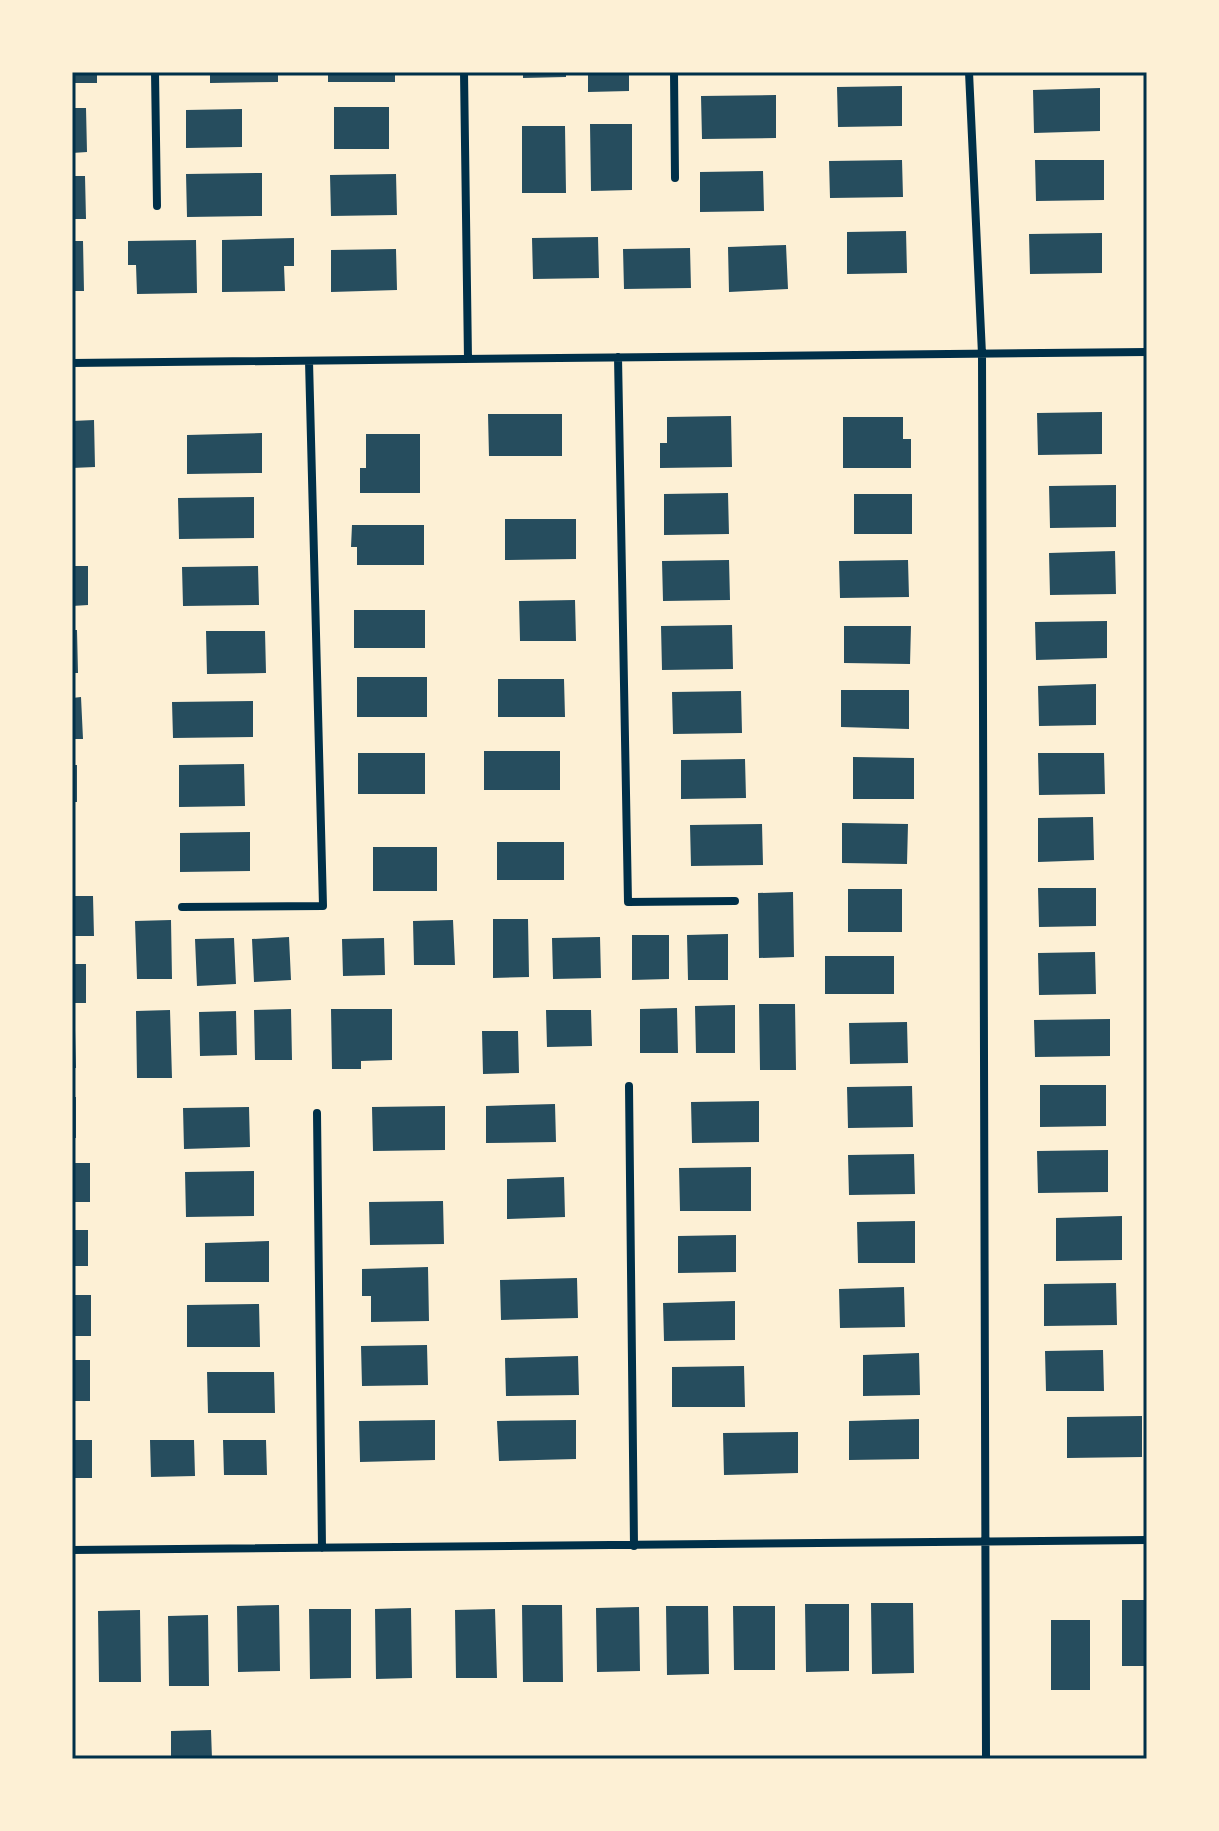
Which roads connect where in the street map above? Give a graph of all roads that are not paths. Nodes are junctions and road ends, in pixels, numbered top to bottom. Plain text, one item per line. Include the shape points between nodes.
1 (155, 72) edge
2 (464, 72) edge
3 (674, 72) edge
4 (969, 72) edge
5 (675, 178) dead end
6 (157, 206) dead end
7 (1147, 352) edge
8 (982, 354) junction
9 (618, 357) junction
10 (468, 359) junction
11 (309, 361) junction
12 (72, 363) edge
13 (735, 901) dead end
14 (182, 907) dead end
15 (629, 1086) dead end
16 (317, 1113) dead end
17 (1147, 1540) edge
18 (985, 1542) junction
19 (634, 1546) junction
20 (322, 1548) junction
21 (72, 1550) edge
22 (986, 1759) edge

1 - 6 street
2 - 10 street
3 - 5 street
4 - 8 street
7 - 8 street
8 - 9 street
8 - 18 street
9 - 10 street
9 - 13 street via 628,902
10 - 11 street
11 - 12 street
11 - 14 street via 323,906
15 - 19 street
16 - 20 street
17 - 18 street
18 - 19 street
18 - 22 street
19 - 20 street
20 - 21 street

